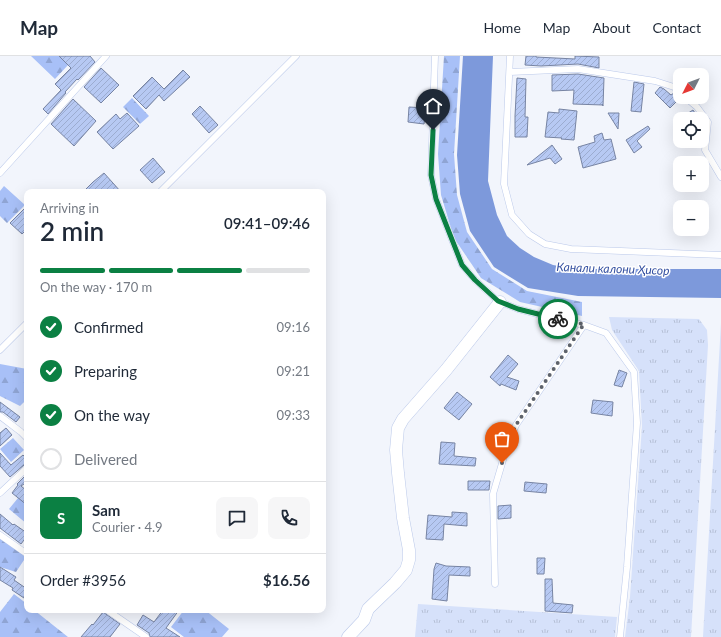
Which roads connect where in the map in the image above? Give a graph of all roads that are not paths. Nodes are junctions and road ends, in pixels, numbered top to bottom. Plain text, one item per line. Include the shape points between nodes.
1 (106, 56) edge
2 (296, 56) edge
3 (435, 56) edge
4 (510, 56) edge
5 (510, 72) junction
6 (673, 87) edge
7 (693, 104) edge
8 (0, 173) edge
9 (721, 177) edge
10 (163, 189) edge
11 (721, 254) edge
12 (500, 302) junction
13 (584, 324) junction
14 (24, 326) edge
15 (0, 350) edge
16 (0, 416) edge
17 (24, 435) edge
18 (24, 471) edge
19 (0, 493) edge
20 (0, 535) edge
21 (24, 552) edge
22 (495, 584) dead end
23 (111, 613) edge
24 (146, 637) edge
25 (348, 637) edge
26 (620, 637) edge

1 - 8 lane
2 - 10 lane
3 - 12 lane via 431,175 436,199 462,265
4 - 5 lane
5 - 6 lane via 578,69 655,81
5 - 11 lane via 504,184 512,215 529,234 545,244 571,249
7 - 9 lane via 708,122 705,150
12 - 13 lane via 518,309
12 - 25 street via 398,428 396,450 409,560 406,570 368,609 364,620
13 - 22 lane via 516,425 508,443 493,494
13 - 26 lane via 606,333 634,372 637,423
14 - 15 lane
16 - 17 lane
18 - 19 lane
20 - 21 lane
23 - 24 lane

